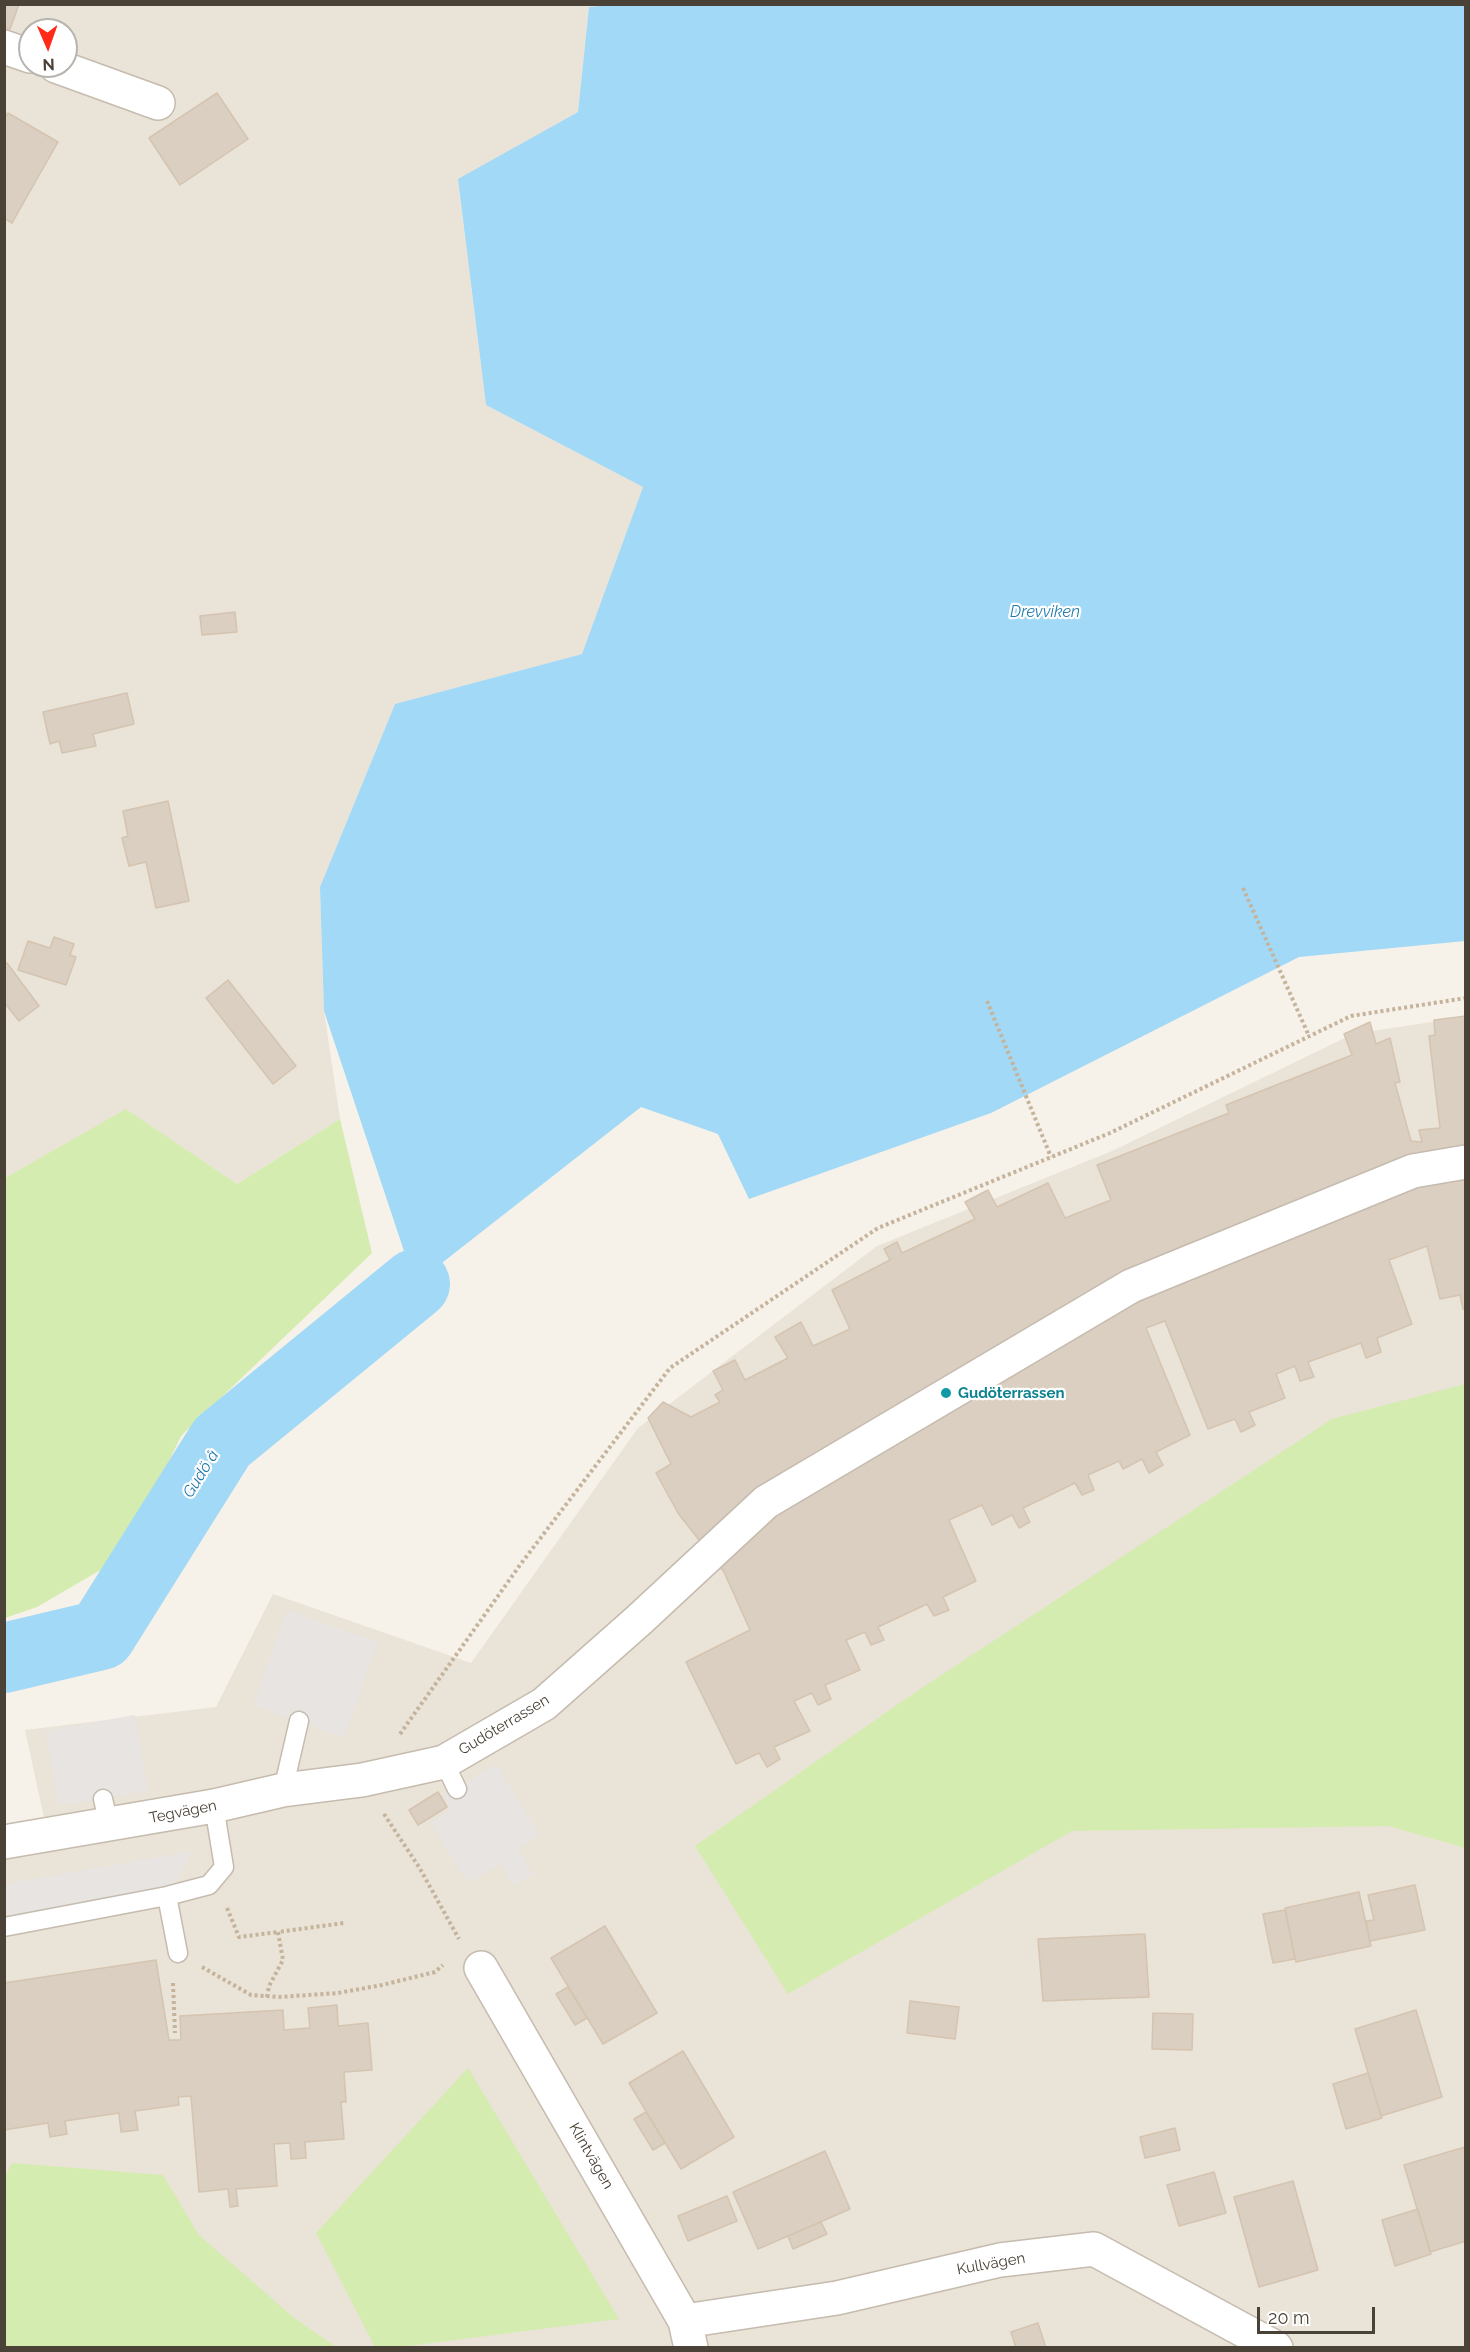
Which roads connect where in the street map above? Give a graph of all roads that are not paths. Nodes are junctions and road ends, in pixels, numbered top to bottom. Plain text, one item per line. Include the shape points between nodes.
1 (78, 74) edge
2 (158, 103) dead end
3 (1466, 1162) edge
4 (299, 1722) dead end
5 (362, 1780) joint
6 (284, 1790) junction
7 (214, 1806) junction
8 (4, 1842) edge
9 (167, 1896) junction
10 (4, 1927) edge
11 (178, 1953) road end
12 (474, 1962) road end
13 (688, 2334) edge
14 (1276, 2348) edge

1 - 2 street
3 - 5 street, Gudöterrassen via 1413,1172 1131,1286 766,1502 544,1704 451,1775
4 - 6 lane
5 - 6 street, Tegvägen
6 - 7 street, Tegvägen
7 - 8 street, Tegvägen via 106,1812
7 - 9 lane via 224,1867 209,1885
9 - 10 lane
9 - 11 lane
12 - 13 street, Klintvägen
13 - 14 street, Kullvägen via 1000,2260 1094,2249

